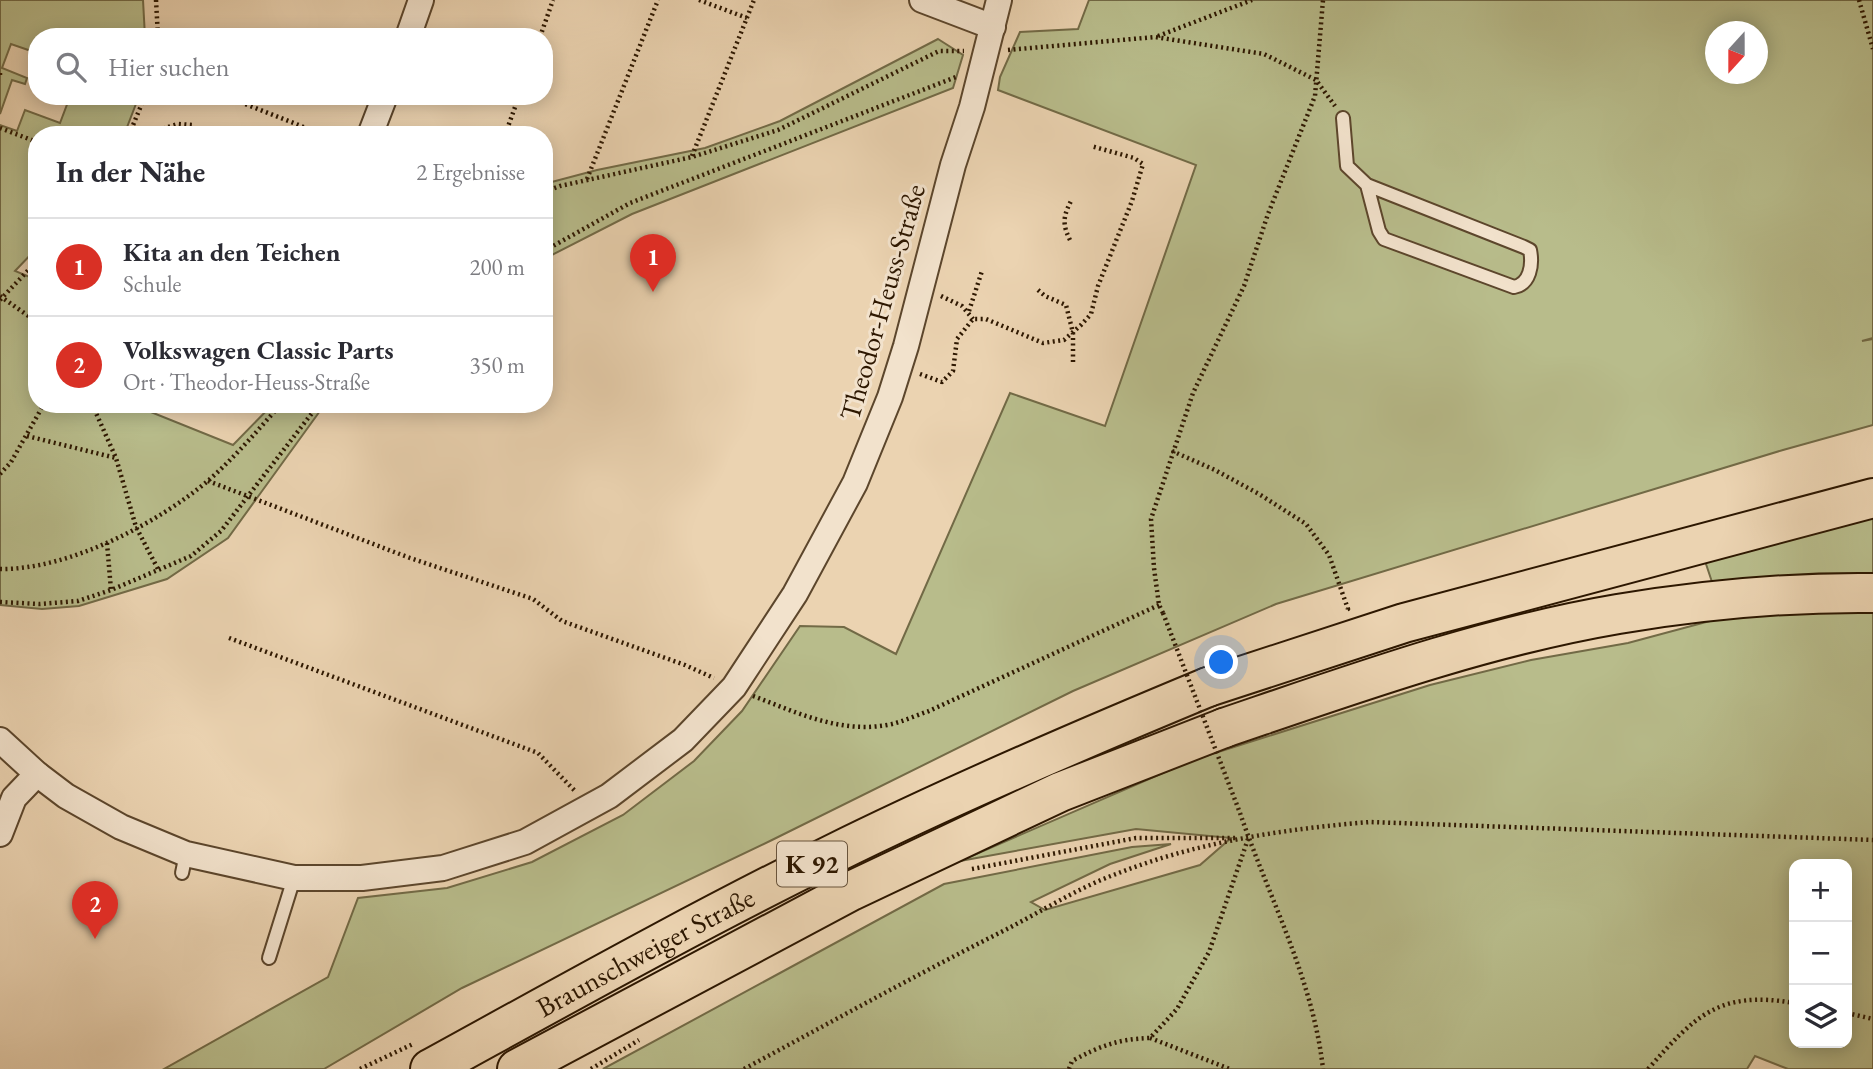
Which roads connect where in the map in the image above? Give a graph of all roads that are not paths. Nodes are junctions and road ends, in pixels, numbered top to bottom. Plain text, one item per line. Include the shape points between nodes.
1 (421, 0) edge
2 (922, 0) edge
3 (999, 0) edge
4 (993, 27) junction
5 (411, 28) edge
6 (382, 105) edge
7 (1343, 118) road end
8 (373, 126) edge
9 (1367, 185) junction
10 (1873, 498) edge
11 (1873, 593) edge
12 (0, 740) edge
13 (37, 774) junction
14 (0, 834) edge
15 (294, 878) junction
16 (269, 958) dead end
17 (430, 1069) edge
18 (517, 1069) edge

1 - 5 street
2 - 4 street
3 - 4 street, Theodor-Heuss-Straße
4 - 15 street, Theodor-Heuss-Straße via 890,397 855,483 795,594 734,687 683,740 609,796 525,842 443,868 362,878
6 - 8 street
7 - 9 lane via 1347,166
9 - 9 lane via 1530,250 1528,279 1514,287 1384,239
10 - 17 highway, Braunschweiger Straße / K 92 via 1404,623 1208,687 1034,759 831,855
11 - 18 highway, Braunschweiger Straße / K 92 via 1765,595 1618,614 1398,669 1224,728 1060,792 851,891
12 - 13 street, Theodor-Heuss-Straße
13 - 14 street via 13,798
13 - 15 street, Theodor-Heuss-Straße via 66,796 184,863
15 - 16 lane

